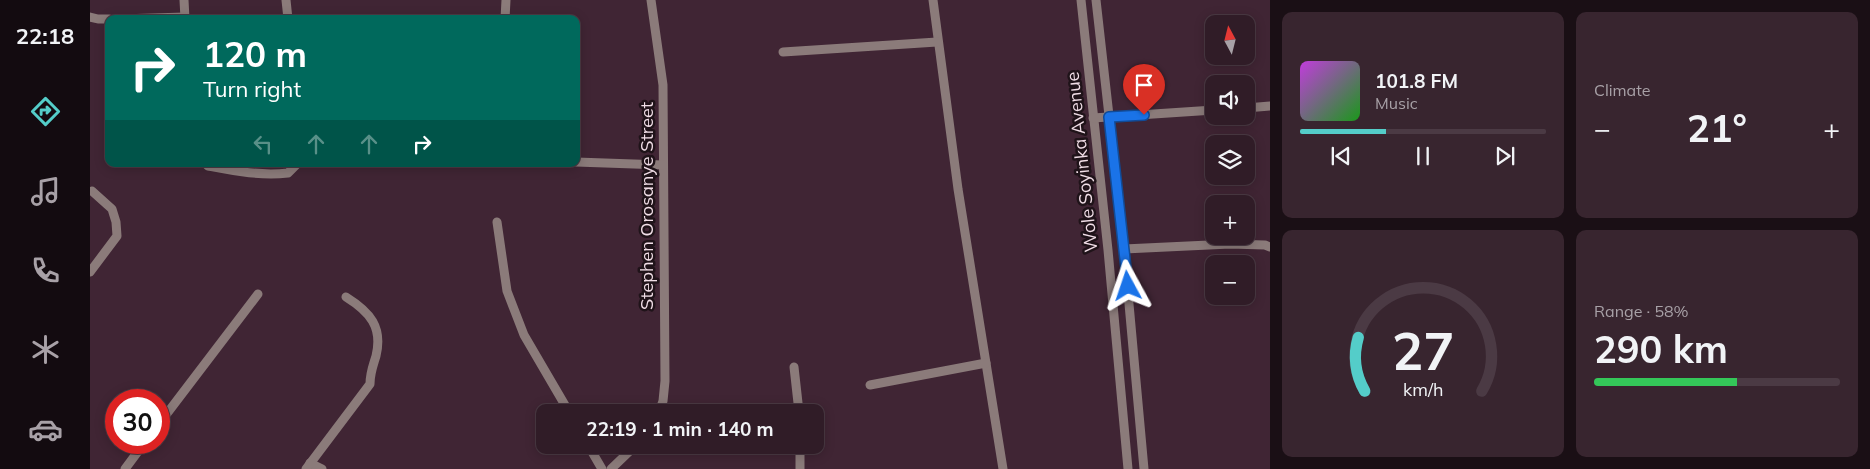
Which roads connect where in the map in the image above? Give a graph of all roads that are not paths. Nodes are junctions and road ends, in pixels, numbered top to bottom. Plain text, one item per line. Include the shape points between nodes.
1 (184, 0) edge
2 (286, 0) edge
3 (506, 0) edge
4 (651, 0) edge
5 (933, 0) edge
6 (1081, 0) edge
7 (1096, 0) edge
8 (185, 15) edge
9 (288, 15) edge
10 (505, 15) edge
11 (90, 17) edge
12 (105, 19) edge
13 (937, 42) junction
14 (783, 52) dead end
15 (1270, 106) edge
16 (1255, 107) edge
17 (1205, 111) edge
18 (1109, 117) junction
19 (1093, 118) junction
20 (580, 162) edge
21 (663, 164) junction
22 (213, 167) edge
23 (294, 167) edge
24 (92, 191) dead end
25 (497, 222) dead end
26 (1270, 247) edge
27 (1124, 249) junction
28 (90, 272) edge
29 (258, 294) dead end
30 (346, 298) dead end
31 (986, 363) junction
32 (794, 367) dead end
33 (870, 385) dead end
34 (564, 404) edge
35 (662, 404) edge
36 (798, 404) edge
37 (170, 410) edge
38 (136, 454) edge
39 (593, 454) edge
40 (627, 454) edge
41 (800, 454) edge
42 (308, 466) edge
43 (125, 469) edge
44 (322, 469) edge
45 (602, 469) edge
46 (611, 469) edge
47 (800, 469) edge
48 (1003, 469) edge
49 (1128, 469) edge
50 (1144, 469) edge

1 - 8 street
2 - 9 street
3 - 10 street
4 - 21 street, Stephen Orosanye Street via 663,85
5 - 13 street
6 - 19 street, Wole Soyinka Avenue
7 - 18 street, Wole Soyinka Avenue
11 - 12 street
13 - 14 street
13 - 31 street
15 - 16 street
17 - 18 street
18 - 19 street
18 - 27 street, Wole Soyinka Avenue
19 - 49 street, Wole Soyinka Avenue
20 - 21 street
21 - 35 street, Stephen Orosanye Street via 665,381
22 - 23 street via 271,175 288,173
24 - 28 street via 112,209 117,236
25 - 34 street via 510,300 524,335
26 - 27 street via 1230,244
27 - 50 street, Wole Soyinka Avenue
29 - 37 street
30 - 42 street via 362,307 377,328 378,344 370,384
31 - 33 street
31 - 48 street
32 - 36 street
38 - 43 street
39 - 45 street
40 - 46 street
41 - 47 street
42 - 44 street

